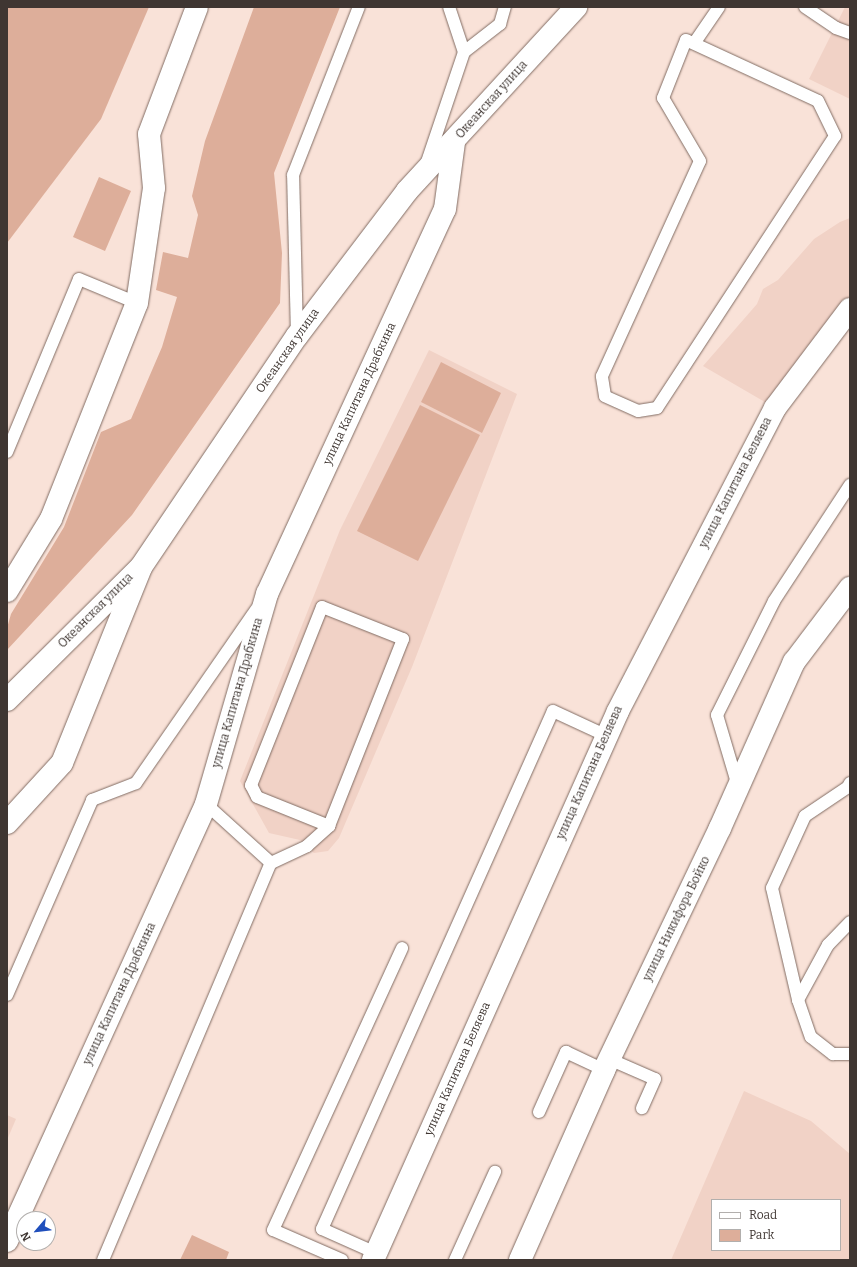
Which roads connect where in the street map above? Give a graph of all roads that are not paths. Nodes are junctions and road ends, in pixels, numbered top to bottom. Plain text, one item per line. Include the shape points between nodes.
1 (197, 7) edge
2 (359, 7) edge
3 (449, 7) edge
4 (505, 7) edge
5 (576, 7) edge
6 (719, 7) edge
7 (805, 7) edge
8 (850, 33) edge
9 (695, 42) junction
10 (464, 52) junction
11 (454, 142) junction
12 (424, 171) junction
13 (137, 303) junction
14 (850, 309) edge
15 (297, 336) junction
16 (7, 452) edge
17 (850, 485) edge
18 (141, 567) junction
19 (850, 588) edge
20 (7, 591) edge
21 (267, 594) junction
22 (7, 700) edge
23 (607, 736) junction
24 (850, 783) edge
25 (738, 788) junction
26 (206, 804) junction
27 (7, 823) edge
28 (329, 826) junction
29 (271, 863) junction
30 (850, 922) edge
31 (402, 948) dead end
32 (7, 995) edge
33 (798, 1000) junction
34 (850, 1054) edge
35 (606, 1064) junction
36 (642, 1108) dead end
37 (539, 1112) dead end
38 (495, 1172) dead end
39 (7, 1241) edge
40 (374, 1257) edge
41 (104, 1260) edge
42 (342, 1260) edge
43 (456, 1260) edge
44 (520, 1260) edge

1 - 13 street via 150,134 154,188
2 - 15 lane via 293,175
3 - 10 lane
4 - 10 lane via 500,24
5 - 11 street, Океанская улица
6 - 9 lane
7 - 8 lane via 836,28
9 - 9 lane via 686,40 662,98 700,161 602,376 605,396 638,411 657,408 835,136 818,101
10 - 12 lane
11 - 12 street, Океанская улица
11 - 21 street, улица Капитана Драбкина via 445,209
12 - 15 street, Океанская улица
13 - 16 lane via 78,279
13 - 20 street via 51,519
14 - 23 street, улица Капитана Беляева via 775,408
15 - 18 street, Океанская улица
17 - 25 lane via 774,601 717,715
18 - 22 street, Океанская улица
18 - 27 street via 62,763
19 - 25 street, улица Никифора Бойко via 794,662
21 - 26 street, улица Капитана Драбкина
21 - 32 lane via 136,783 92,800
23 - 40 street, улица Капитана Беляева
23 - 40 lane via 553,711 322,1229
24 - 33 lane via 848,787 805,816 772,888
25 - 35 street, улица Никифора Бойко
26 - 29 lane
26 - 39 street, улица Капитана Драбкина
28 - 28 lane via 403,639 322,607 251,785 257,797
28 - 29 lane via 307,846
29 - 41 lane
30 - 33 lane via 828,944
31 - 42 lane via 273,1230
33 - 34 lane via 811,1037 832,1054
35 - 36 lane via 655,1080
35 - 37 lane via 566,1052
35 - 44 street, улица Никифора Бойко
38 - 43 lane

